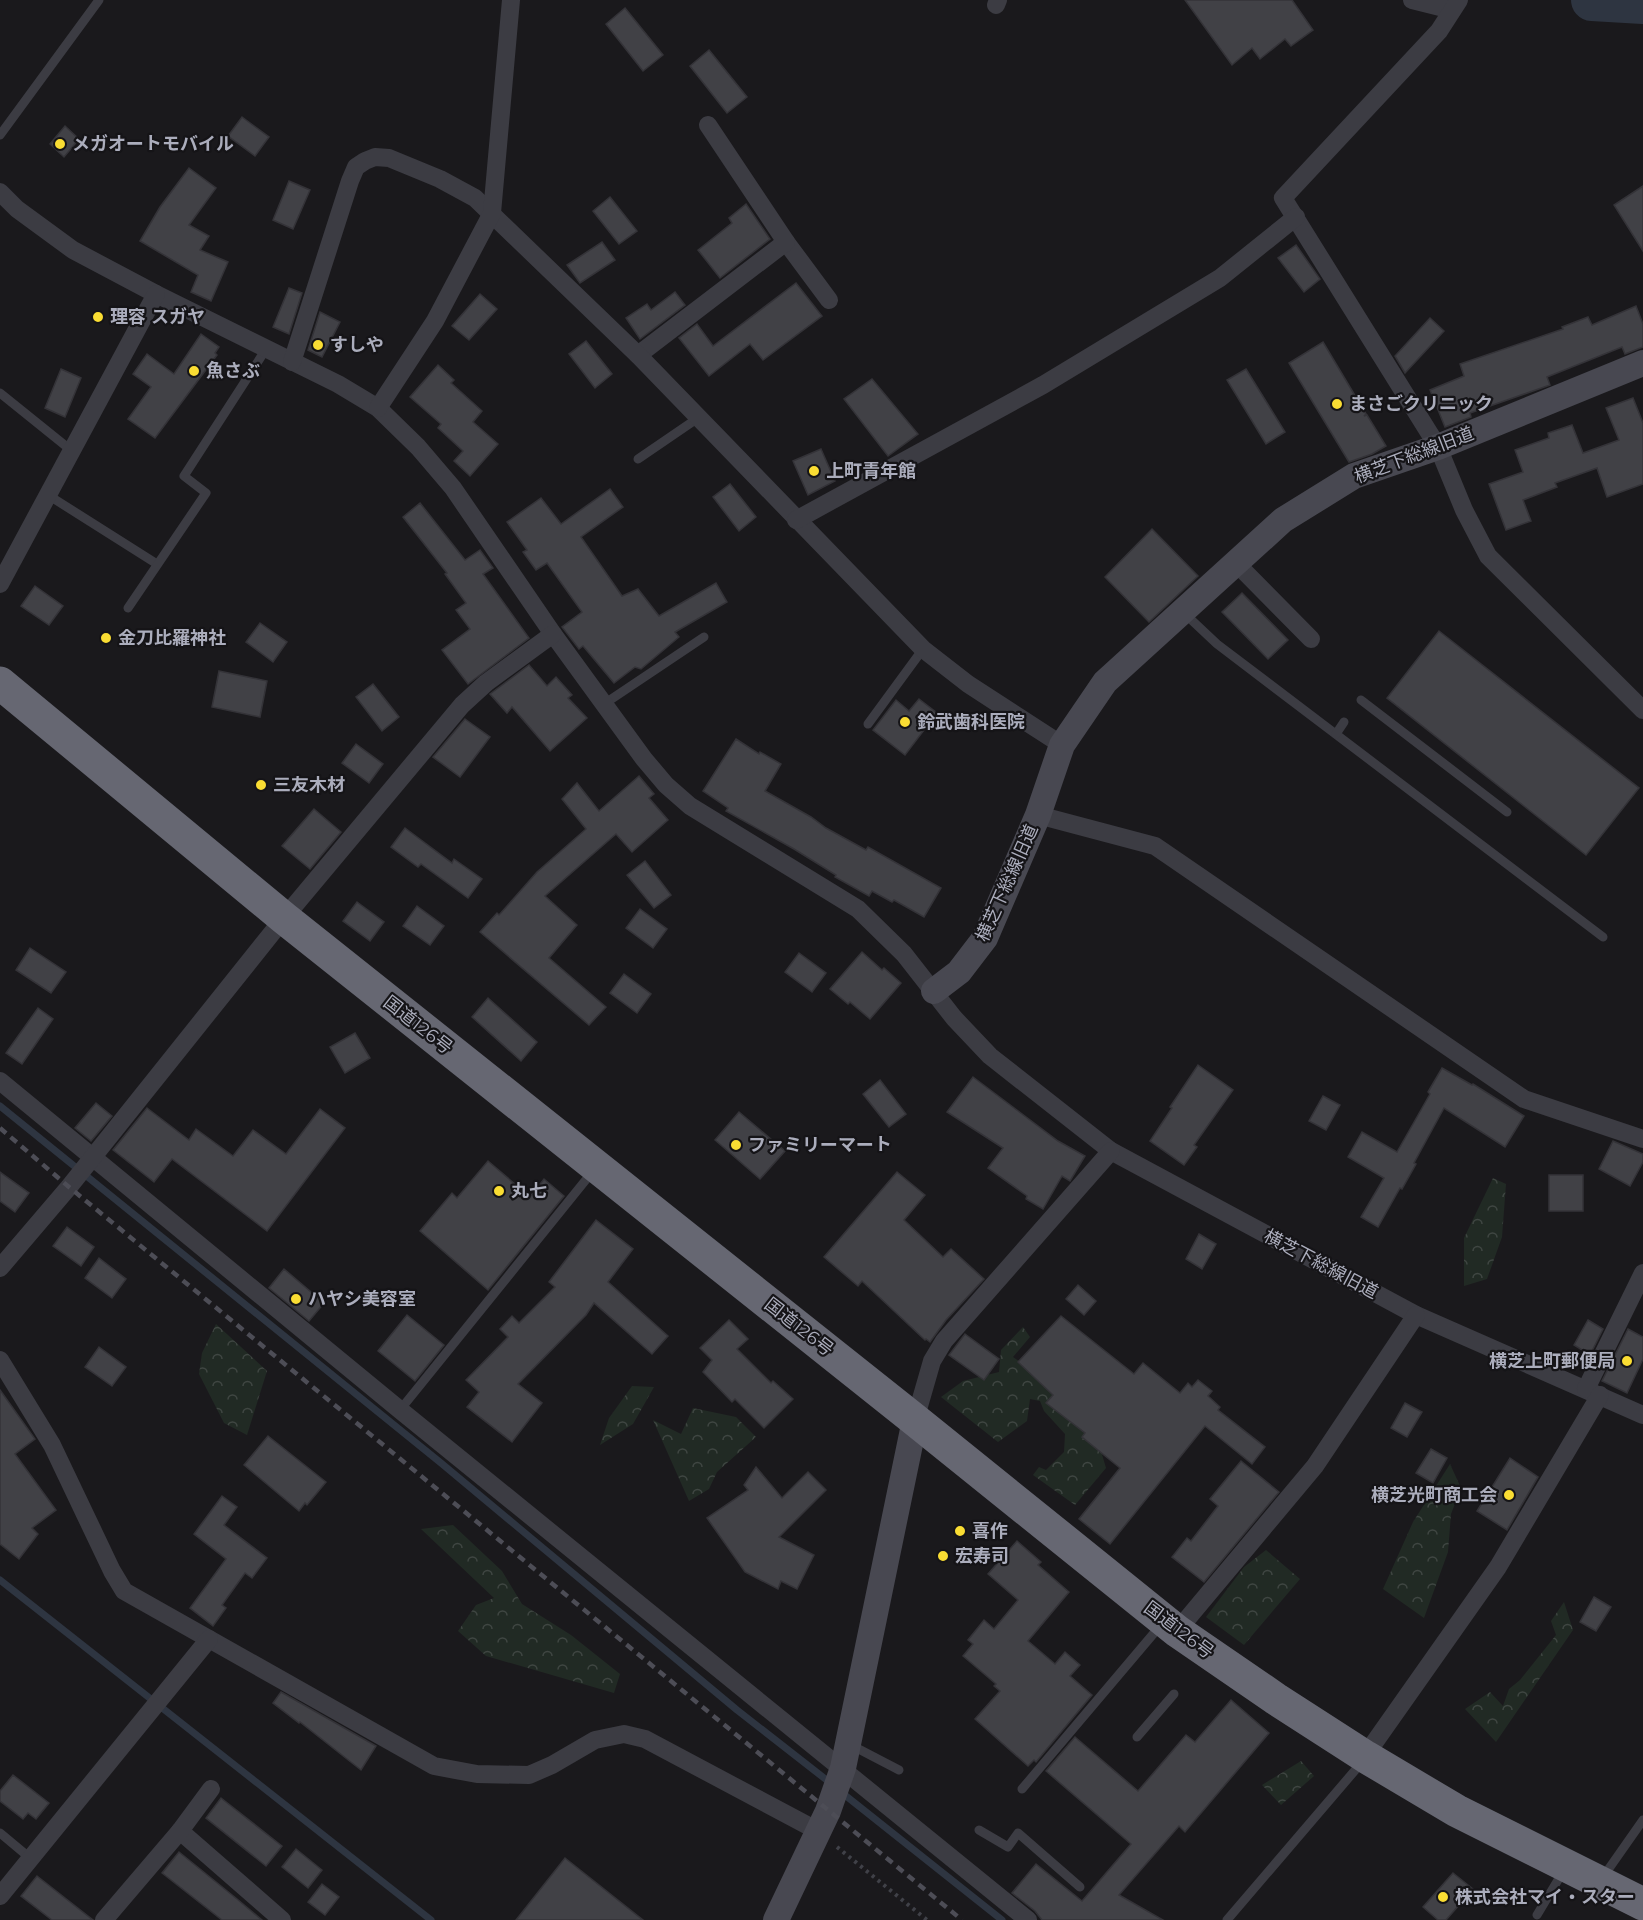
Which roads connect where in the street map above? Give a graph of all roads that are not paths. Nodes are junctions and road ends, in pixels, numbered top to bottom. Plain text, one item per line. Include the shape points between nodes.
1 (99, 0) edge
2 (511, 0) edge
3 (1412, 0) edge
4 (1455, 5) edge
5 (708, 125) dead end
6 (0, 135) edge
7 (0, 192) edge
8 (492, 213) junction
9 (1296, 217) junction
10 (786, 242) junction
11 (156, 294) junction
12 (829, 300) dead end
13 (266, 349) junction
14 (638, 355) junction
15 (292, 362) junction
16 (1643, 363) edge
17 (0, 393) edge
18 (378, 408) junction
19 (698, 418) junction
20 (1438, 447) junction
21 (72, 451) junction
22 (638, 459) dead end
23 (48, 495) junction
24 (796, 520) junction
25 (1236, 563) junction
26 (158, 564) junction
27 (0, 584) edge
28 (128, 608) dead end
29 (1183, 611) junction
30 (553, 634) junction
31 (704, 637) dead end
32 (1311, 639) dead end
33 (923, 649) junction
34 (0, 682) edge
35 (1361, 700) dead end
36 (1639, 702) edge
37 (604, 704) junction
38 (1344, 722) dead end
39 (868, 724) dead end
40 (1336, 734) junction
41 (1062, 745) junction
42 (1507, 812) dead end
43 (1038, 815) junction
44 (284, 918) junction
45 (1604, 937) dead end
46 (934, 991) junction
47 (0, 1081) edge
48 (1643, 1139) edge
49 (1111, 1150) junction
50 (92, 1157) junction
51 (597, 1167) junction
52 (0, 1268) edge
53 (1643, 1273) edge
54 (1416, 1315) junction
55 (0, 1360) edge
56 (1593, 1392) junction
57 (400, 1410) junction
58 (1643, 1415) edge
59 (915, 1420) junction
60 (1170, 1626) junction
61 (209, 1639) junction
62 (1174, 1694) dead end
63 (1137, 1737) dead end
64 (847, 1743) junction
65 (1366, 1757) junction
66 (842, 1770) junction
67 (899, 1770) dead end
68 (211, 1789) dead end
69 (1022, 1789) dead end
70 (1643, 1820) edge
71 (979, 1830) dead end
72 (180, 1831) junction
73 (818, 1831) junction
74 (0, 1833) edge
75 (30, 1858) junction
76 (1567, 1866) junction
77 (1600, 1882) junction
78 (1080, 1887) dead end
79 (0, 1896) edge
80 (1643, 1904) edge
81 (1536, 1915) dead end
82 (104, 1920) edge
83 (282, 1920) edge
84 (776, 1920) edge
85 (1028, 1920) edge
86 (1227, 1920) edge

1 - 6 lane
2 - 8 street
3 - 4 street
4 - 9 street via 1439,31 1283,198
5 - 10 street
7 - 11 street via 73,250
8 - 14 street
8 - 15 street via 475,198 440,179 389,158 375,157 356,167
8 - 18 street via 435,321
9 - 20 street
9 - 24 street via 1220,279 1042,385
10 - 12 street
10 - 14 street
11 - 13 street
11 - 21 street
13 - 15 street
13 - 26 lane via 184,476 206,492
14 - 19 street
15 - 18 street
16 - 20 street, 横芝下総線旧道
17 - 21 lane
18 - 30 street via 453,488
19 - 22 lane
19 - 24 street
20 - 25 street, 横芝下総線旧道 via 1354,476 1283,520
20 - 36 street via 1488,556
21 - 23 street
23 - 26 lane
23 - 27 street
24 - 33 street
25 - 29 street, 横芝下総線旧道
25 - 32 street
26 - 28 lane
29 - 40 lane via 1217,644
29 - 41 street, 横芝下総線旧道 via 1105,682
30 - 37 street
30 - 44 street via 462,705
31 - 37 lane
33 - 39 lane
33 - 41 street via 968,684
34 - 44 highway, 国道126号
35 - 42 lane
37 - 46 street via 644,759 690,806 858,909 904,954
38 - 40 lane
40 - 45 lane
41 - 43 street, 横芝下総線旧道
43 - 46 street, 横芝下総線旧道 via 985,938 959,972
43 - 48 street via 1155,846 1524,1099
44 - 50 street
44 - 51 highway, 国道126号
46 - 49 street, 横芝下総線旧道 via 990,1056
47 - 50 street
49 - 54 street, 横芝下総線旧道
49 - 59 street via 944,1341 932,1361
50 - 52 street
50 - 57 street
51 - 57 lane
51 - 59 highway, 国道126号
53 - 56 street
54 - 56 street, 横芝下総線旧道
54 - 60 street via 1315,1466
55 - 61 street via 52,1445 124,1591
56 - 58 street, 横芝下総線旧道
56 - 65 street via 1498,1567
57 - 66 street
59 - 60 highway, 国道126号
59 - 64 street
60 - 65 highway, 国道126号
60 - 69 lane
61 - 73 street via 434,1766 477,1774 529,1775 595,1740 624,1734 645,1739
61 - 75 street
62 - 63 lane
64 - 66 street
64 - 67 lane
65 - 76 highway, 国道126号 via 1457,1810
65 - 86 lane
66 - 73 street
66 - 85 street
68 - 72 street
70 - 77 lane
71 - 78 lane via 1008,1847 1018,1833
72 - 82 street
72 - 83 street
73 - 84 street
74 - 75 lane
75 - 79 street
76 - 77 highway, 国道126号
76 - 81 lane
77 - 80 highway, 国道126号

